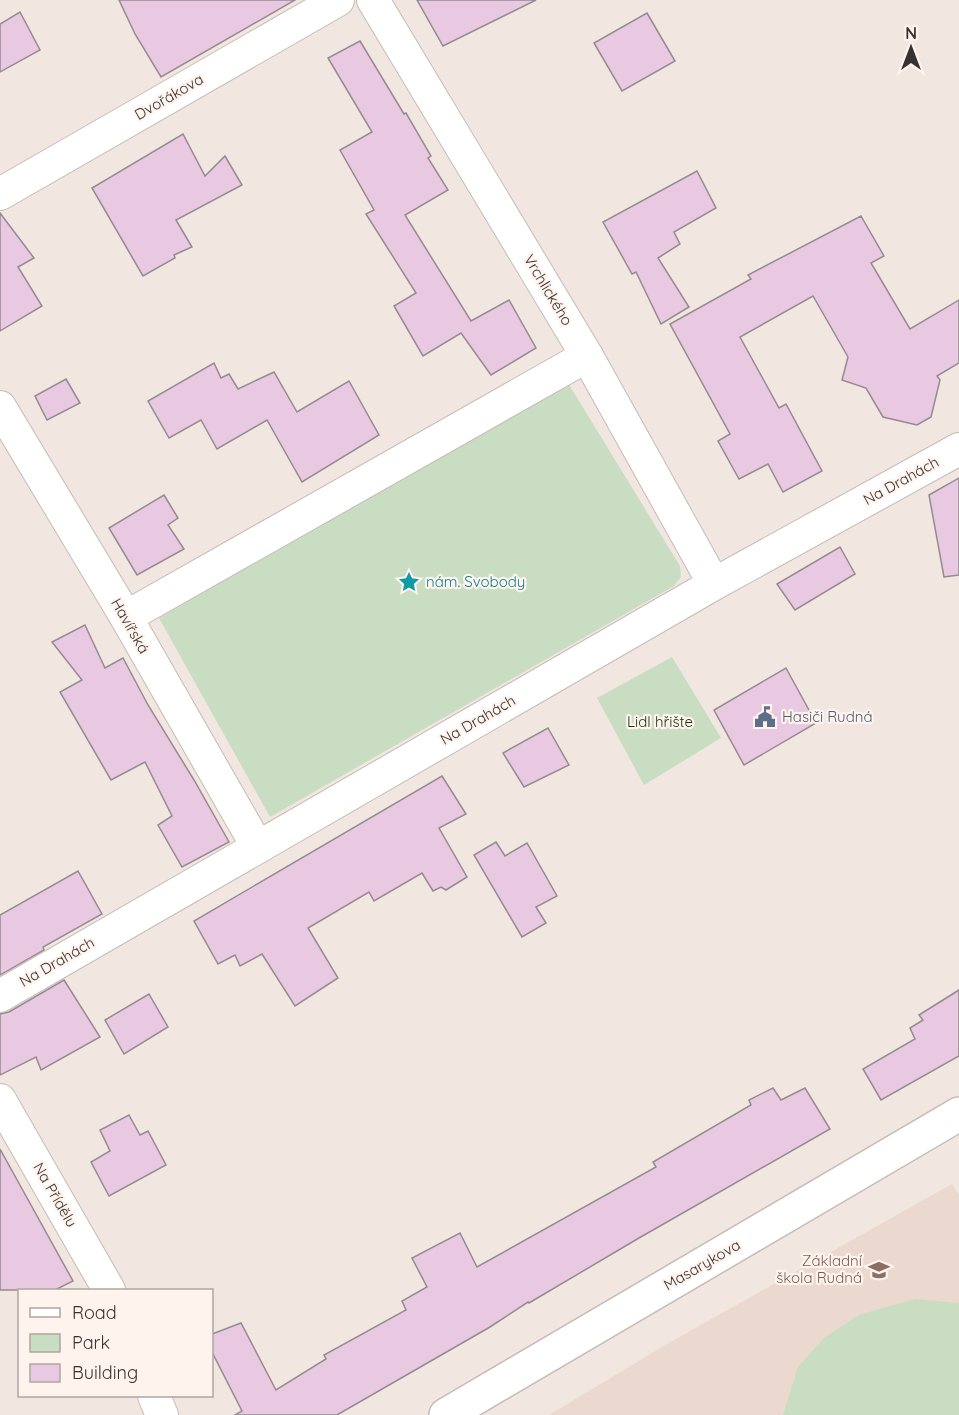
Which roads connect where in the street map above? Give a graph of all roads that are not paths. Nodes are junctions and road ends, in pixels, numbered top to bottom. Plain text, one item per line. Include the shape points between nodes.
1 (338, 0) edge
2 (373, 0) edge
3 (0, 194) edge
4 (587, 356) junction
5 (0, 407) edge
6 (959, 449) edge
7 (714, 584) junction
8 (126, 617) junction
9 (257, 846) junction
10 (0, 996) edge
11 (0, 1100) edge
12 (959, 1114) edge
13 (108, 1289) edge
14 (155, 1397) edge
15 (162, 1415) edge
16 (446, 1415) edge

1 - 3 street, Dvořákova
2 - 4 street, Vrchlického
4 - 7 street, Vrchlického
4 - 8 street
5 - 8 street, Havířská
6 - 7 street, Na Drahách
7 - 9 street, Na Drahách
8 - 9 street, Havířská
9 - 10 street, Na Drahách
11 - 13 street, Na Přídělu
12 - 16 main road, Masarykova
14 - 15 street

